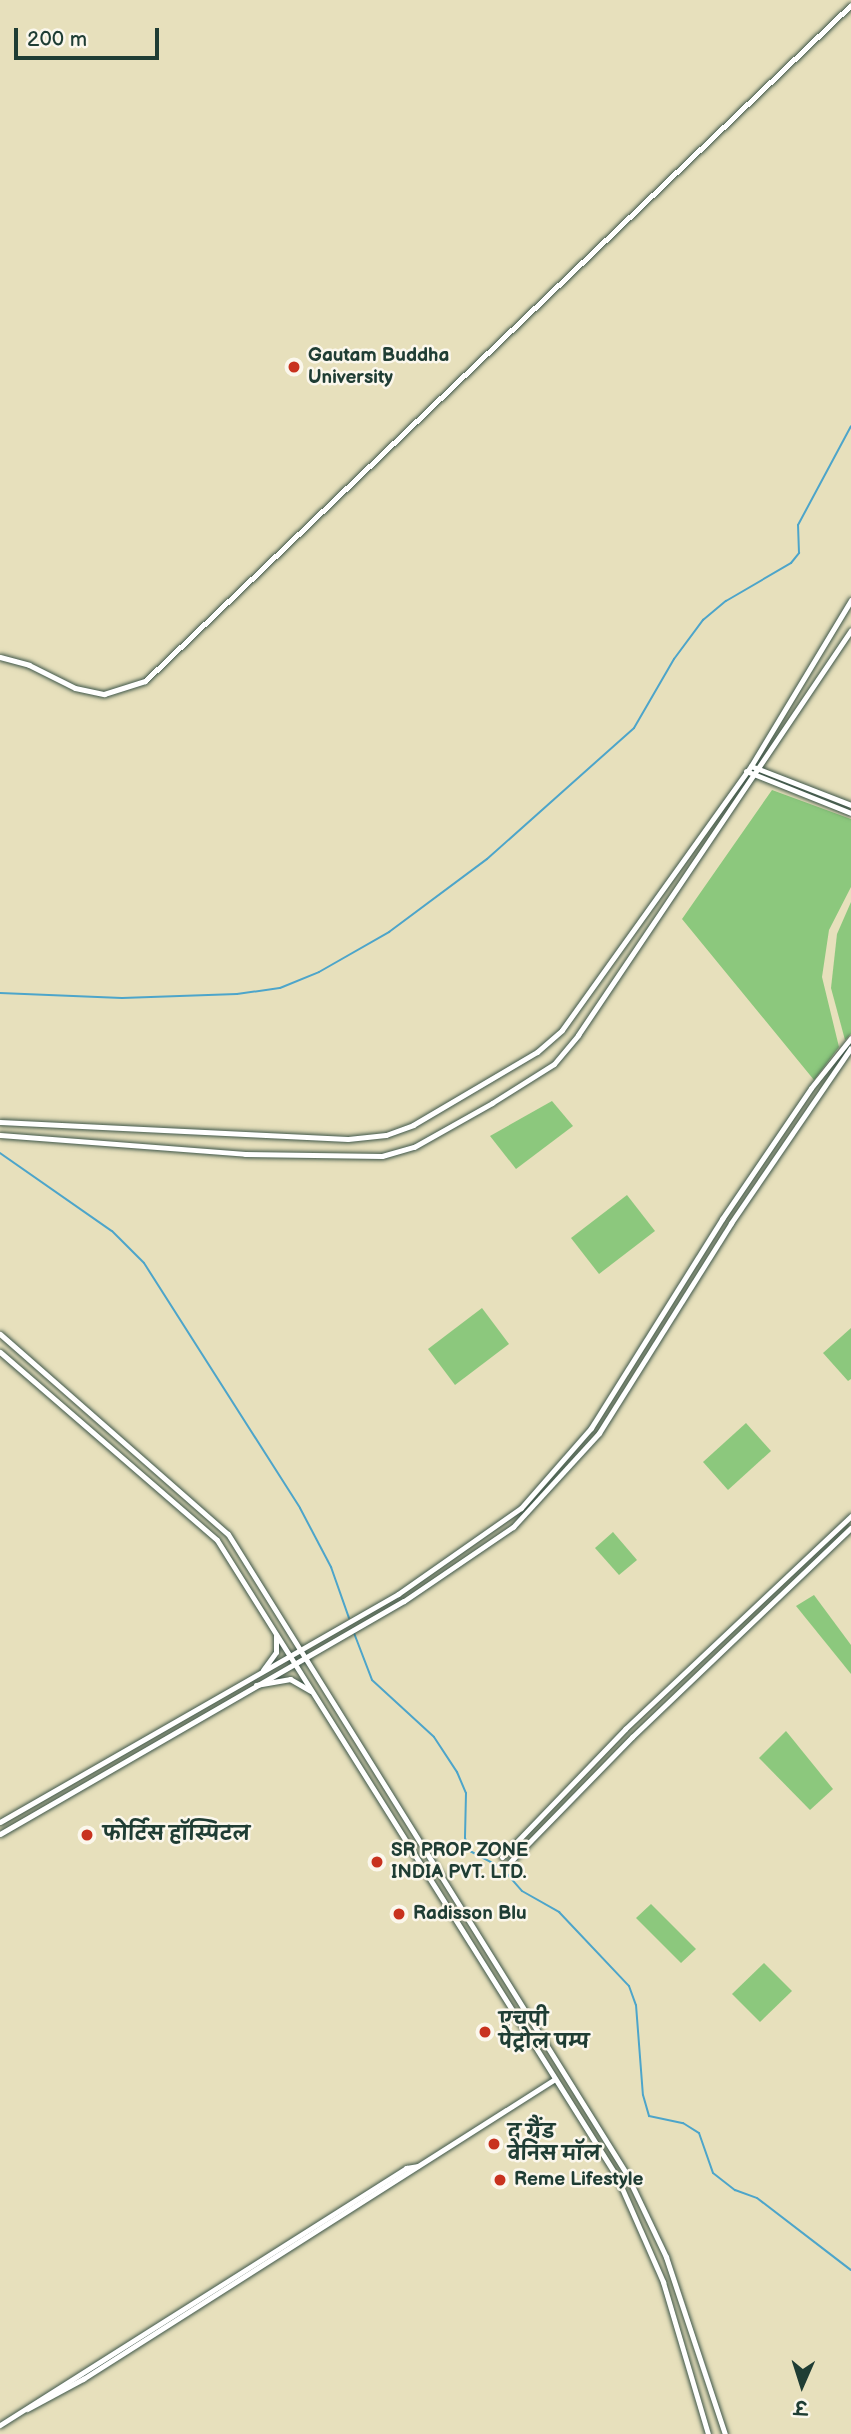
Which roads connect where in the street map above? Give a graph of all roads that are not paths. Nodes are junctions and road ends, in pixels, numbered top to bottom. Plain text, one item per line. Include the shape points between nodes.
1 (851, 5) edge
2 (851, 600) edge
3 (851, 632) edge
4 (0, 657) edge
5 (748, 769) junction
6 (756, 771) junction
7 (851, 805) edge
8 (851, 813) edge
9 (851, 1038) edge
10 (851, 1048) edge
11 (0, 1122) edge
12 (0, 1135) edge
13 (0, 1334) edge
14 (0, 1352) edge
15 (851, 1516) edge
16 (851, 1528) edge
17 (276, 1633) junction
18 (300, 1648) junction
19 (290, 1654) junction
20 (305, 1657) junction
21 (295, 1663) junction
22 (263, 1670) junction
23 (256, 1685) junction
24 (313, 1692) junction
25 (0, 1822) edge
26 (0, 1834) edge
27 (502, 1857) dead end
28 (510, 1862) dead end
29 (555, 2079) junction
30 (0, 2425) edge
31 (708, 2434) edge
32 (725, 2434) edge

1 - 4 street via 145,681 104,694 75,688 29,665
2 - 5 street
3 - 6 street
5 - 6 street
5 - 11 street via 562,1030 537,1052 413,1125 386,1135 348,1139
6 - 7 street
6 - 8 street
6 - 12 street via 554,1064 414,1147 382,1156 344,1158
9 - 18 street via 811,1088 722,1219 591,1428 543,1486 476,1543
10 - 20 street via 581,1455 513,1527
13 - 18 street via 228,1534
14 - 17 street via 217,1540
15 - 27 street via 625,1729
16 - 28 street via 632,1737
17 - 19 street
17 - 22 street via 276,1652
18 - 19 street
18 - 20 street
19 - 21 street
19 - 22 street
20 - 21 street
20 - 32 street via 626,2173 671,2268
21 - 23 street
21 - 24 street
22 - 25 street
23 - 24 street via 290,1679
23 - 26 street
24 - 29 street
29 - 30 street via 83,2379
29 - 31 street via 617,2177 644,2232

